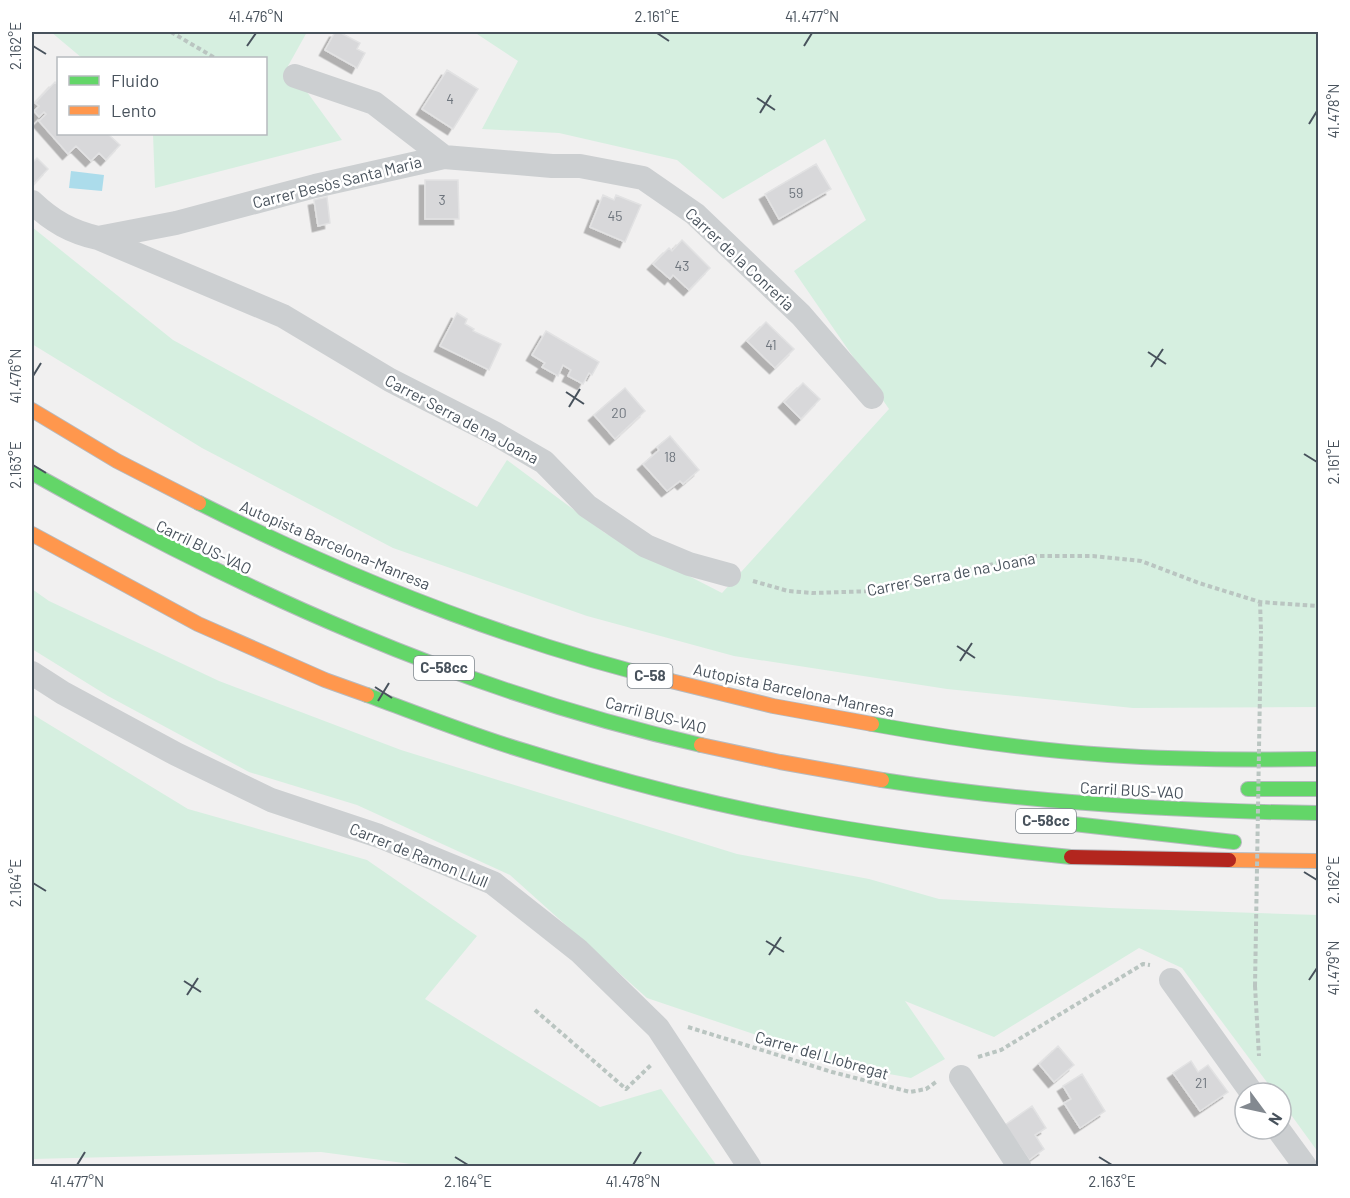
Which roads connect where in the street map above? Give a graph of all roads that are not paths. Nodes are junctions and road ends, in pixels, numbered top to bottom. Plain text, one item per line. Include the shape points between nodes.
1 (296, 76) dead end
2 (444, 157) junction
3 (580, 166) joint
4 (32, 202) edge
5 (98, 238) junction
6 (872, 397) dead end
7 (32, 410) edge
8 (32, 473) edge
9 (32, 534) edge
10 (729, 575) road end
11 (32, 673) edge
12 (1318, 759) edge
13 (779, 762) junction
14 (928, 773) dead end
15 (1236, 788) dead end
16 (1318, 789) edge
17 (908, 797) dead end
18 (1318, 813) edge
19 (1040, 820) dead end
20 (1243, 843) dead end
21 (1264, 846) dead end
22 (1318, 859) edge
23 (1171, 980) road end
24 (958, 1072) road end
25 (1243, 1081) edge
26 (1287, 1141) edge
27 (749, 1167) edge
28 (1019, 1167) edge
29 (1305, 1167) edge

1 - 2 street via 374,103
2 - 3 street, Carrer Besòs Santa Maria
2 - 5 street, Carrer Besòs Santa Maria via 315,186 176,224
3 - 6 street, Carrer de la Conreria via 643,178 695,214 801,315
4 - 5 street, Carrer Serra de na Joana via 77,233
5 - 10 street, Carrer Serra de na Joana via 283,316 390,380 544,462 587,506 646,546
7 - 12 highway, Autopista Barcelona-Manresa / C-58 via 117,461 366,580 500,631 637,673 773,706 1012,745 1106,755
8 - 13 highway, Carril BUS-VAO / C-58cc via 198,564 384,646 550,704
9 - 22 highway via 198,624 325,680 523,751 657,789 795,820 998,850 1073,857 1212,861
11 - 27 street, Carrer de Ramon Llull via 176,754 271,800 379,836 493,883 579,951 664,1038
13 - 14 highway, C-58cc
13 - 17 highway, C-58cc
13 - 18 highway, Carril BUS-VAO / C-58cc via 894,783 1054,802
15 - 16 highway
19 - 20 highway, C-58cc
21 - 22 highway
23 - 25 street
24 - 28 street
26 - 29 street

